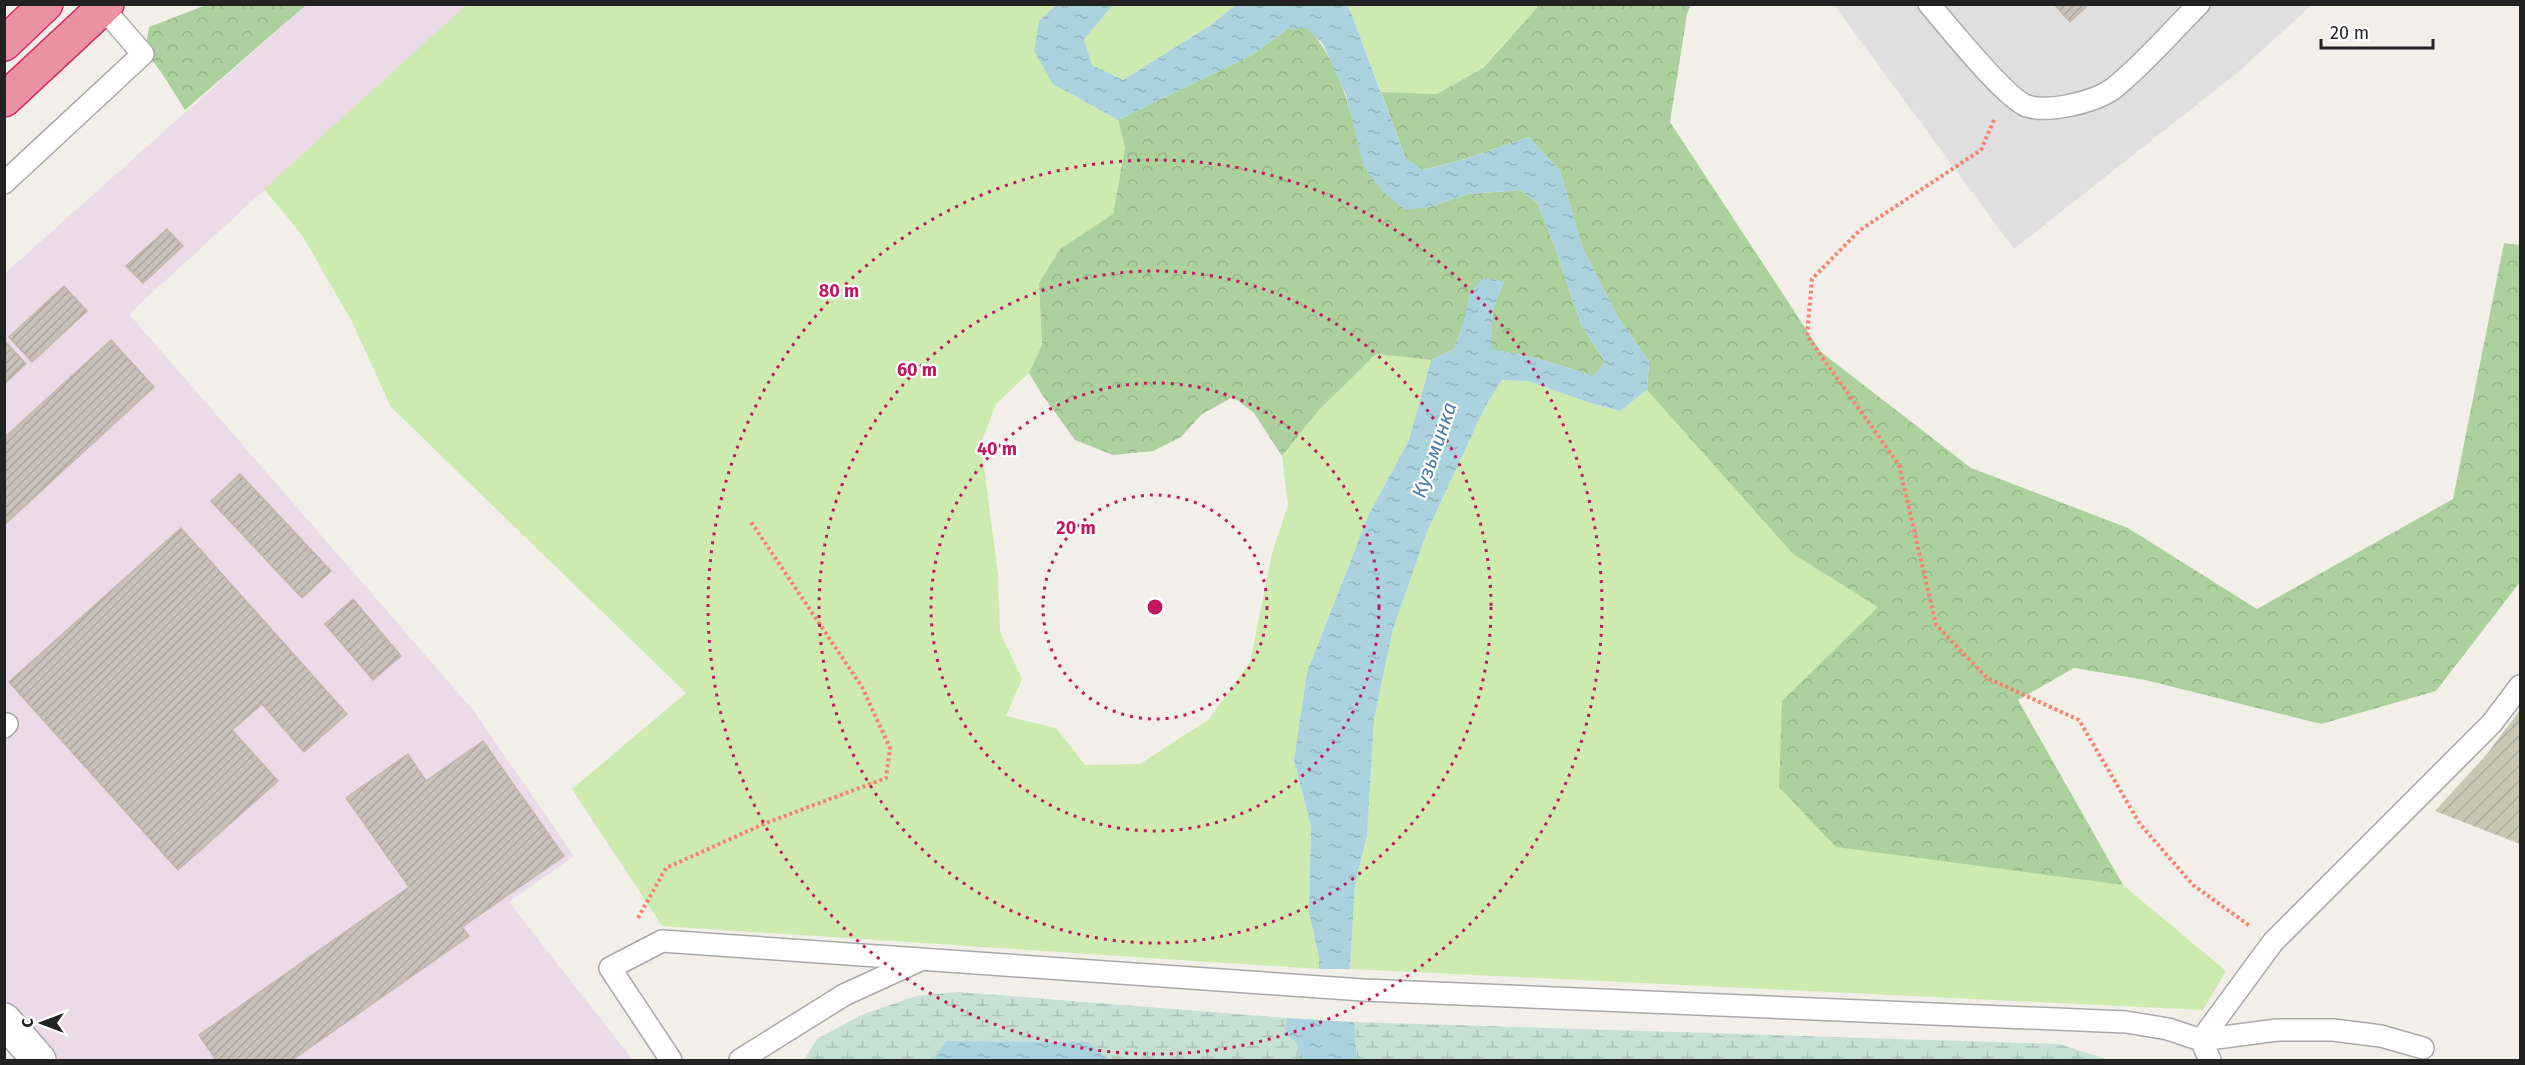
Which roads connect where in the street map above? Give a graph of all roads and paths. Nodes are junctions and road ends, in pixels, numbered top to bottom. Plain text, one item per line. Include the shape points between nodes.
1 (46, 4) edge
2 (1929, 4) edge
3 (2199, 4) edge
4 (105, 6) edge
5 (4, 44) edge
6 (2006, 92) junction
7 (4, 100) edge
8 (4, 183) edge
9 (751, 522) dead end
10 (2520, 686) edge
11 (2273, 942) junction
12 (921, 959) junction
13 (610, 968) junction
14 (4, 1020) edge
15 (2201, 1040) junction
16 (2423, 1048) dead end
17 (39, 1060) edge
18 (671, 1060) edge
19 (740, 1060) edge
20 (2210, 1060) edge

1 - 5 highway
2 - 6 lane
3 - 6 lane via 2113,89 2076,105 2047,108 2026,106
4 - 7 highway
4 - 8 lane via 143,54
6 - 11 path via 1981,150 1860,230 1812,279 1807,336 1899,465 1936,625 1987,678 2079,720 2140,824 2193,885
9 - 13 path via 862,687 890,748 886,778 766,823 666,868
10 - 11 lane via 2492,723
11 - 15 lane
12 - 13 lane via 662,941
12 - 15 lane via 1363,990 2126,1022
12 - 19 lane via 844,995
13 - 18 lane
14 - 17 street
15 - 16 lane via 2277,1030 2333,1030 2381,1036
15 - 20 lane

